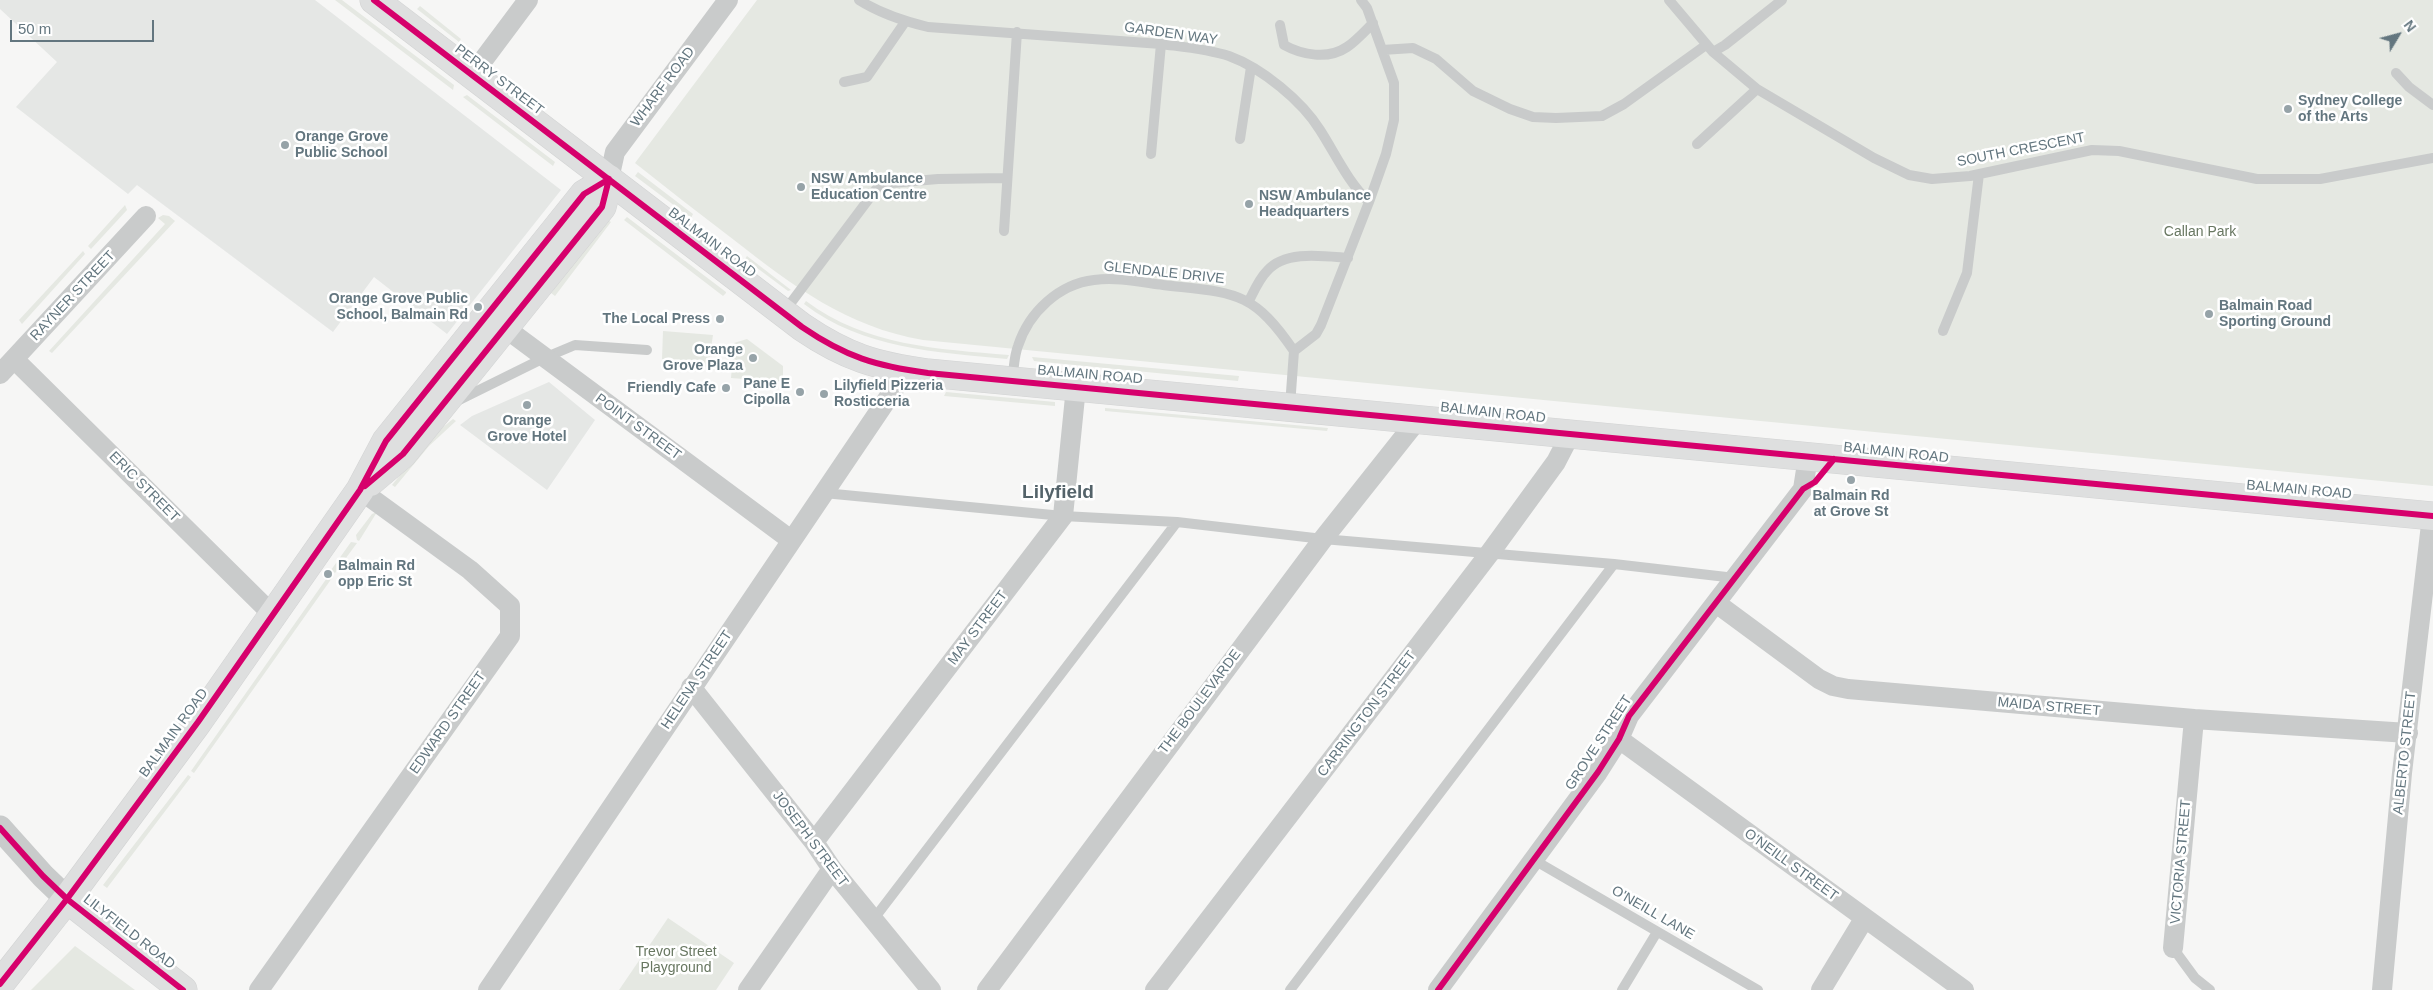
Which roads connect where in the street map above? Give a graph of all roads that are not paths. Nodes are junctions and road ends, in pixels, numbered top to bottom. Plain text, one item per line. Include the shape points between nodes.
1 (374, 0) edge
2 (528, 0) edge
3 (728, 0) edge
4 (859, 0) edge
5 (1360, 0) edge
6 (1670, 0) edge
7 (1782, 0) edge
8 (905, 22) junction
9 (1373, 23) junction
10 (1280, 25) dead end
11 (1017, 32) junction
12 (1161, 44) junction
13 (1709, 48) junction
14 (1382, 50) junction
15 (1251, 67) junction
16 (2396, 73) dead end
17 (472, 75) junction
18 (844, 82) dead end
19 (1757, 89) junction
20 (2433, 105) edge
21 (1240, 139) dead end
22 (1697, 144) dead end
23 (1151, 154) dead end
24 (2433, 158) edge
25 (1979, 174) junction
26 (1006, 178) junction
27 (609, 179) junction
28 (1369, 202) junction
29 (146, 216) dead end
30 (1004, 231) dead end
31 (1348, 258) junction
32 (1249, 301) junction
33 (783, 313) junction
34 (495, 321) junction
35 (1943, 331) dead end
36 (647, 350) dead end
37 (1294, 351) junction
38 (544, 358) junction
39 (14, 359) junction
40 (907, 370) junction
41 (0, 374) edge
42 (1012, 380) junction
43 (1076, 387) junction
44 (1290, 406) junction
45 (440, 409) junction
46 (1418, 418) junction
47 (1571, 433) junction
48 (1808, 457) junction
49 (360, 490) junction
50 (824, 493) junction
51 (1063, 516) junction
52 (2432, 516) edge
53 (1177, 522) junction
54 (1323, 539) junction
55 (791, 540) junction
56 (1489, 554) junction
57 (1614, 564) junction
58 (1735, 578) junction
59 (1716, 603) junction
60 (273, 614) junction
61 (692, 687) junction
62 (2194, 719) junction
63 (2408, 733) junction
64 (1619, 739) junction
65 (0, 828) edge
66 (814, 842) junction
67 (1534, 860) junction
68 (832, 869) junction
69 (67, 899) junction
70 (1864, 918) junction
71 (874, 920) junction
72 (1657, 932) junction
73 (2173, 948) joint
74 (0, 984) edge
75 (183, 990) edge
76 (258, 990) edge
77 (488, 990) edge
78 (748, 990) edge
79 (931, 990) edge
80 (987, 990) edge
81 (1155, 990) edge
82 (1290, 990) edge
83 (1438, 990) edge
84 (1622, 990) edge
85 (1758, 990) edge
86 (1821, 990) edge
87 (1963, 990) edge
88 (2210, 990) edge
89 (2382, 990) edge

1 - 17 main road, PERRY STREET
2 - 17 street
3 - 27 street, WHARF ROAD via 615,152
4 - 8 lane, GARDEN WAY via 876,11
5 - 9 lane
6 - 13 lane, SOUTH CRESCENT
7 - 13 lane via 1725,46
8 - 11 lane, GARDEN WAY via 928,27
8 - 18 lane via 867,77
9 - 10 lane via 1346,48 1320,55 1298,52 1284,45
9 - 14 lane
11 - 12 lane, GARDEN WAY
11 - 26 lane
12 - 15 lane, GARDEN WAY via 1229,56
12 - 23 lane
13 - 14 lane via 1602,116 1556,118 1534,117 1510,110 1473,91 1436,59 1413,48
13 - 19 lane, SOUTH CRESCENT
14 - 28 lane via 1394,83 1394,120
15 - 21 lane
15 - 28 lane, GARDEN WAY via 1308,112 1350,181
16 - 20 lane
17 - 27 main road, PERRY STREET
19 - 22 lane
19 - 25 lane, SOUTH CRESCENT via 1909,175 1932,179
24 - 25 lane, SOUTH CRESCENT via 2320,179 2257,179 2119,151 2092,150
25 - 35 lane via 1967,272
26 - 30 lane
26 - 33 lane via 880,184
27 - 33 main road, BALMAIN ROAD
27 - 34 main road, BALMAIN ROAD via 584,194
28 - 31 lane
29 - 39 street, RAYNER STREET
31 - 32 lane via 1318,255 1280,260 1267,270
31 - 37 lane via 1322,325 1316,334
32 - 37 lane, GLENDALE DRIVE via 1268,316
32 - 42 lane, GLENDALE DRIVE via 1226,292 1118,280 1074,283 1051,298 1026,328 1017,348
33 - 40 main road, BALMAIN ROAD via 838,350 874,364
34 - 38 street, POINT STREET
34 - 45 main road, BALMAIN ROAD
34 - 49 main road, BALMAIN ROAD via 386,441
36 - 38 lane via 575,345
37 - 44 lane
38 - 45 lane
38 - 55 street, POINT STREET
39 - 41 street, RAYNER STREET
39 - 60 street, ERIC STREET
40 - 42 main road, BALMAIN ROAD
40 - 50 street, HELENA STREET
42 - 43 main road, BALMAIN ROAD
43 - 44 main road, BALMAIN ROAD
43 - 51 street
44 - 46 main road, BALMAIN ROAD
45 - 49 main road, BALMAIN ROAD via 403,454
46 - 47 main road, BALMAIN ROAD
46 - 54 street, THE BOULEVARDE
47 - 48 main road, BALMAIN ROAD
47 - 56 street, CARRINGTON STREET via 1556,462
48 - 52 main road, BALMAIN ROAD
48 - 58 street, GROVE STREET via 1803,489
49 - 60 main road, BALMAIN ROAD
49 - 76 street, EDWARD STREET via 470,570 510,606 510,636
50 - 51 lane
50 - 55 street, HELENA STREET
51 - 53 lane
51 - 66 street, MAY STREET
52 - 63 street, ALBERTO STREET
53 - 54 lane
53 - 71 lane
54 - 56 lane
54 - 80 street, THE BOULEVARDE
55 - 61 street, HELENA STREET
56 - 57 lane
56 - 81 street, CARRINGTON STREET
57 - 58 lane
57 - 82 lane
58 - 59 street, GROVE STREET
59 - 62 street, MAIDA STREET via 1833,686
59 - 64 street, GROVE STREET via 1629,716
60 - 69 main road, BALMAIN ROAD
61 - 66 street, JOSEPH STREET
61 - 77 street, HELENA STREET
62 - 63 street, MAIDA STREET
62 - 73 street, VICTORIA STREET
63 - 89 street, ALBERTO STREET
64 - 67 street, GROVE STREET
64 - 70 street, O'NEILL STREET
65 - 69 street, LILYFIELD ROAD
66 - 68 street, JOSEPH STREET
67 - 72 lane, O'NEILL LANE
67 - 83 street, GROVE STREET
68 - 71 street, JOSEPH STREET
68 - 78 street
69 - 74 main road, BALMAIN ROAD
69 - 75 main road, LILYFIELD ROAD
70 - 86 street
70 - 87 street, O'NEILL STREET
71 - 79 street, JOSEPH STREET
72 - 84 lane
72 - 85 lane, O'NEILL LANE
73 - 88 lane, VICTORIA STREET via 2195,978

